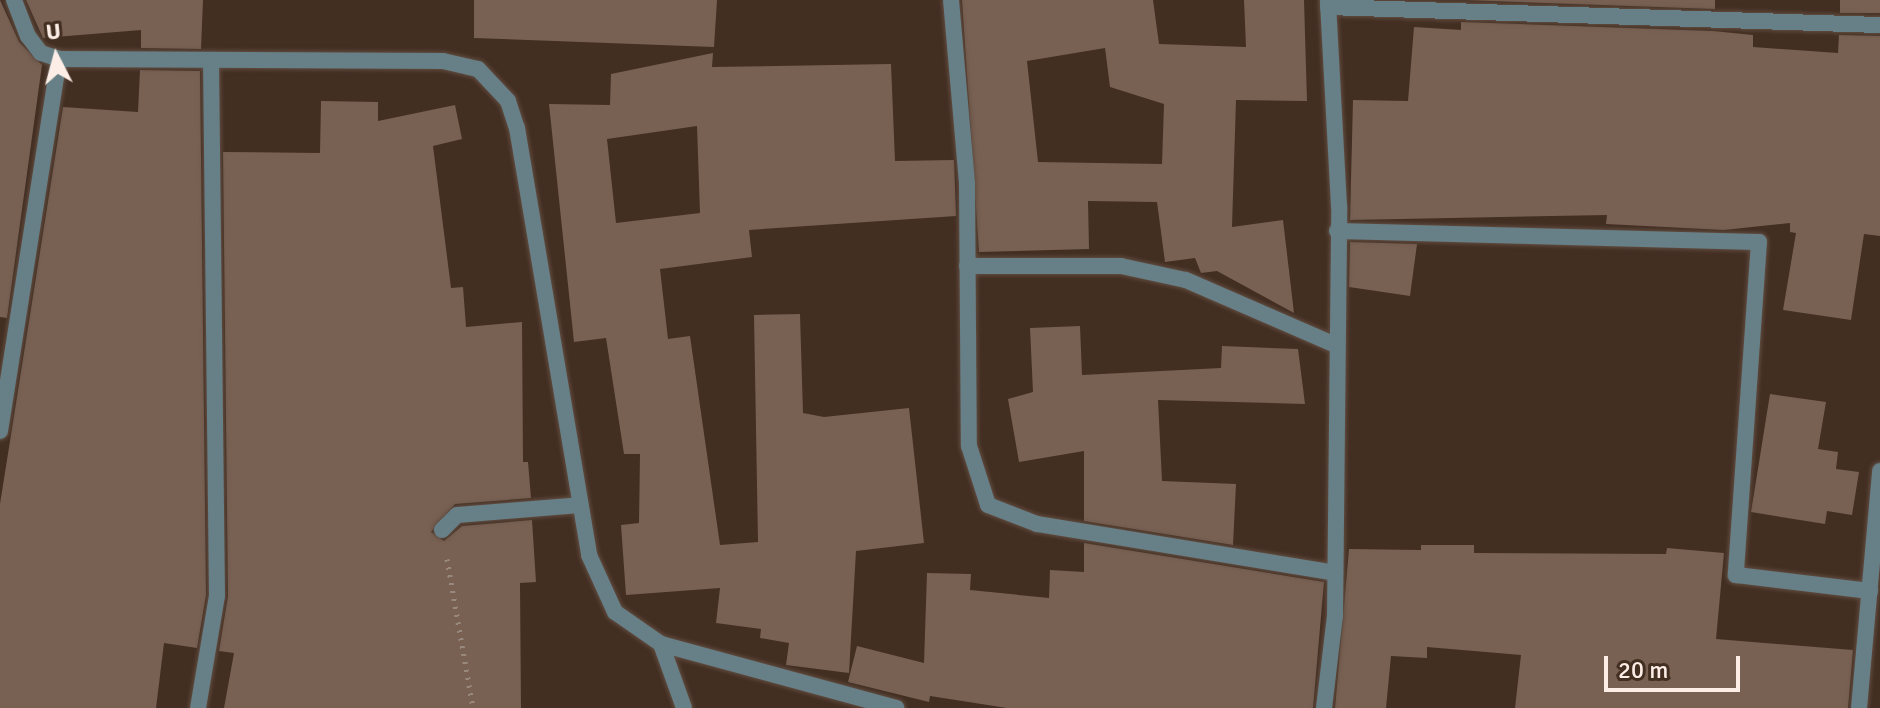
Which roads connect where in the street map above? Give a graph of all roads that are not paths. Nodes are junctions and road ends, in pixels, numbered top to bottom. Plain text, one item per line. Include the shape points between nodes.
1 (14, 0) edge
2 (951, 0) edge
3 (1328, 4) edge
4 (1880, 25) edge
5 (59, 59) junction
6 (211, 61) junction
7 (1337, 231) junction
8 (967, 266) junction
9 (1333, 344) junction
10 (0, 431) edge
11 (1880, 471) edge
12 (580, 505) junction
13 (442, 530) road end
14 (1335, 573) junction
15 (1870, 591) junction
16 (661, 644) junction
17 (198, 708) edge
18 (684, 708) edge
19 (896, 708) edge
20 (1324, 708) edge
21 (1859, 708) edge

1 - 5 street via 28,36 41,53
2 - 8 street via 967,183
3 - 4 street
3 - 7 street
5 - 6 street
5 - 10 street
6 - 12 street via 443,61 478,69 508,101
6 - 17 street via 217,596
7 - 9 street
7 - 15 street via 1759,242 1736,575
8 - 9 street via 1121,266 1173,277
8 - 14 street via 969,446 988,505 1037,524
9 - 14 street
11 - 15 street
12 - 13 street via 457,515
12 - 16 street via 589,555 615,612
14 - 20 street
15 - 21 street
16 - 18 street
16 - 19 street

